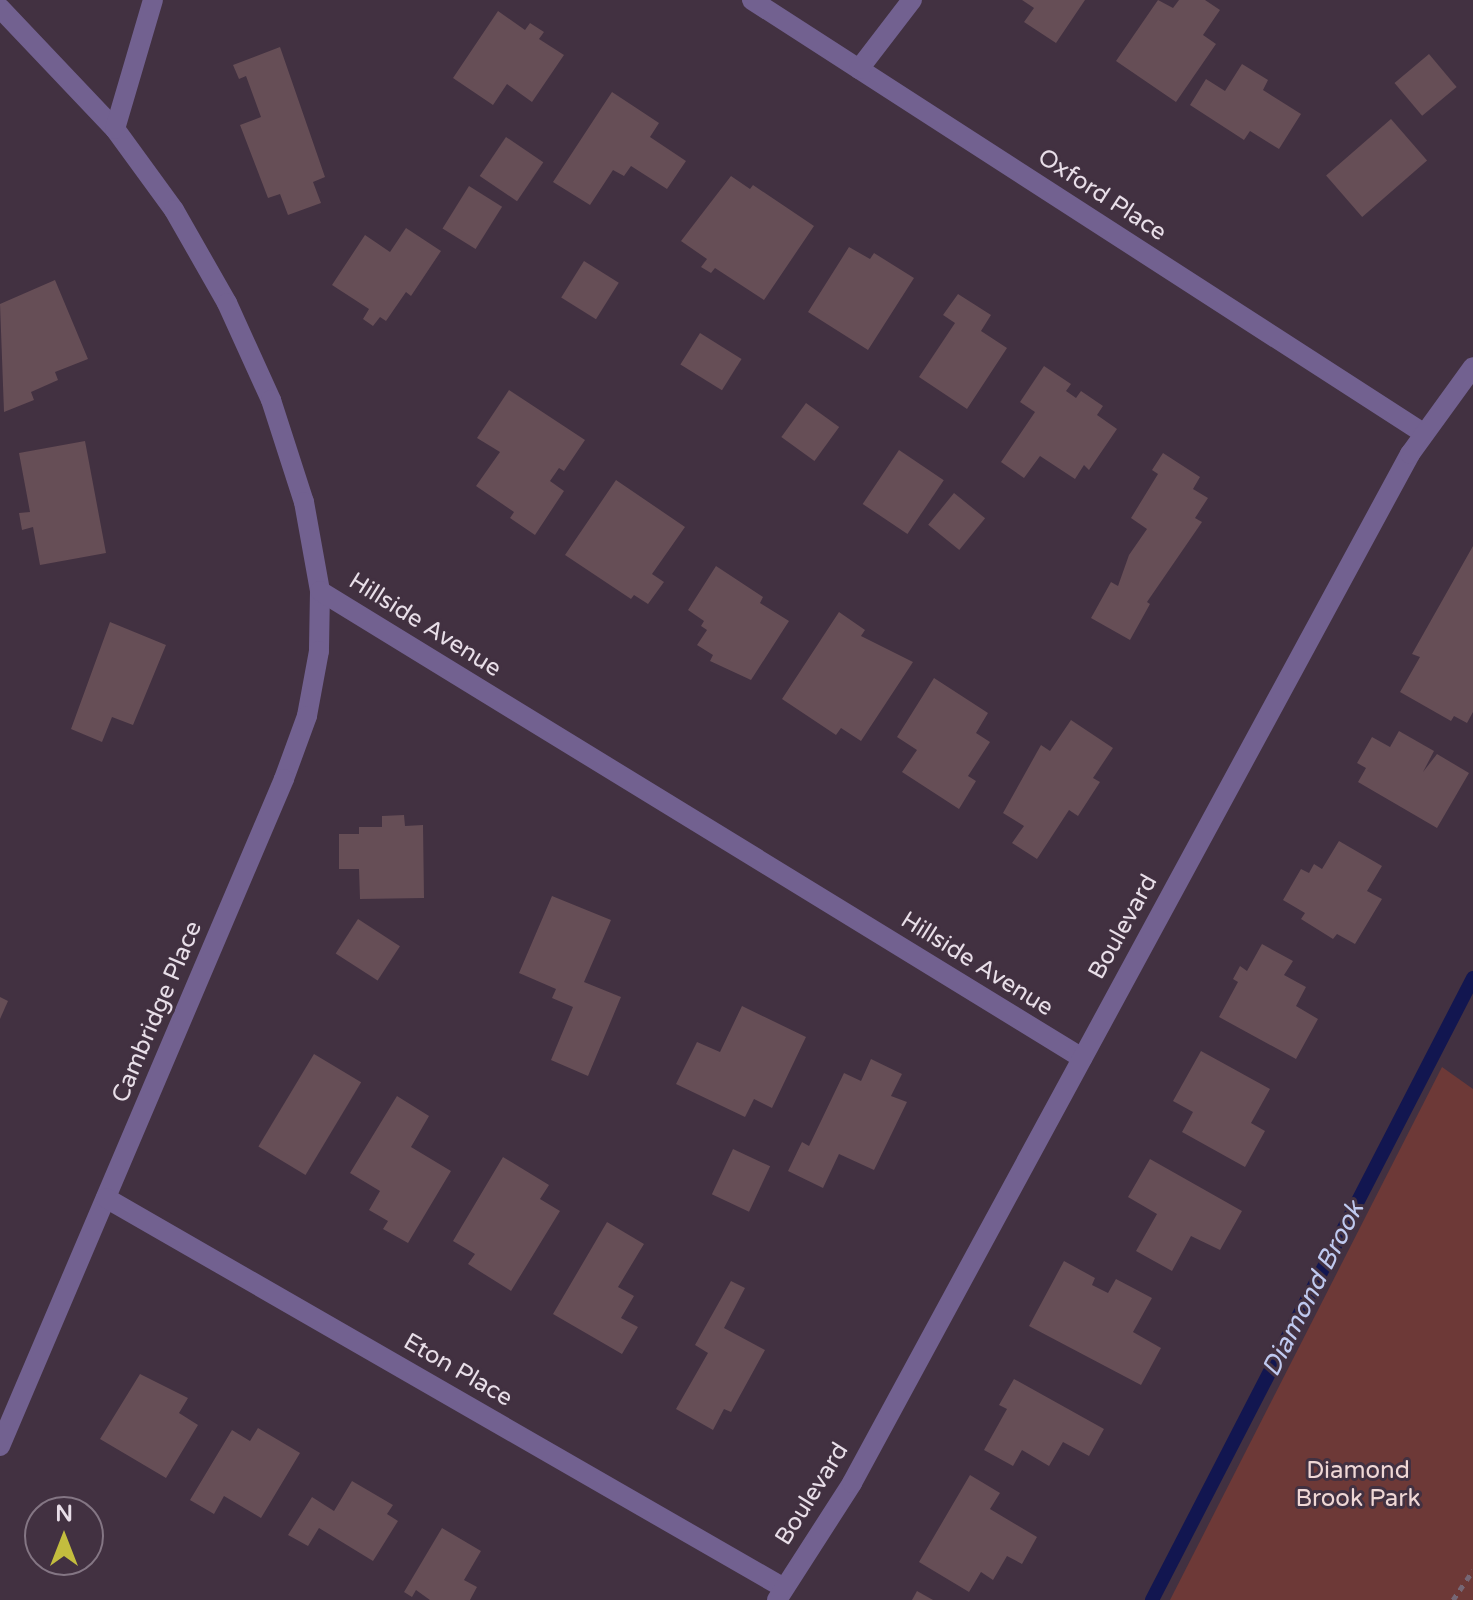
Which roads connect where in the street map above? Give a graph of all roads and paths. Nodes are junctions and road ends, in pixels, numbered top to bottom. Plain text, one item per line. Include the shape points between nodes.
1 (153, 0) edge
2 (752, 0) edge
3 (912, 0) edge
4 (0, 8) edge
5 (859, 69) junction
6 (115, 129) junction
7 (1473, 367) edge
8 (1423, 433) junction
9 (320, 591) junction
10 (1082, 1058) junction
11 (106, 1198) junction
12 (1, 1444) edge
13 (1473, 1570) edge
14 (781, 1594) edge
15 (1453, 1600) edge

1 - 6 street
2 - 5 street, Oxford Place
3 - 5 street
4 - 6 street, Hillside Avenue
5 - 8 street, Oxford Place
6 - 9 street, Hillside Avenue via 204,263 271,400 304,502
7 - 8 street, Boulevard
8 - 10 street, Boulevard
9 - 10 street, Hillside Avenue
9 - 11 street, Cambridge Place via 319,651 307,716
10 - 14 street, Boulevard via 852,1483
11 - 12 street, Cambridge Place
11 - 14 street, Eton Place
13 - 15 path

